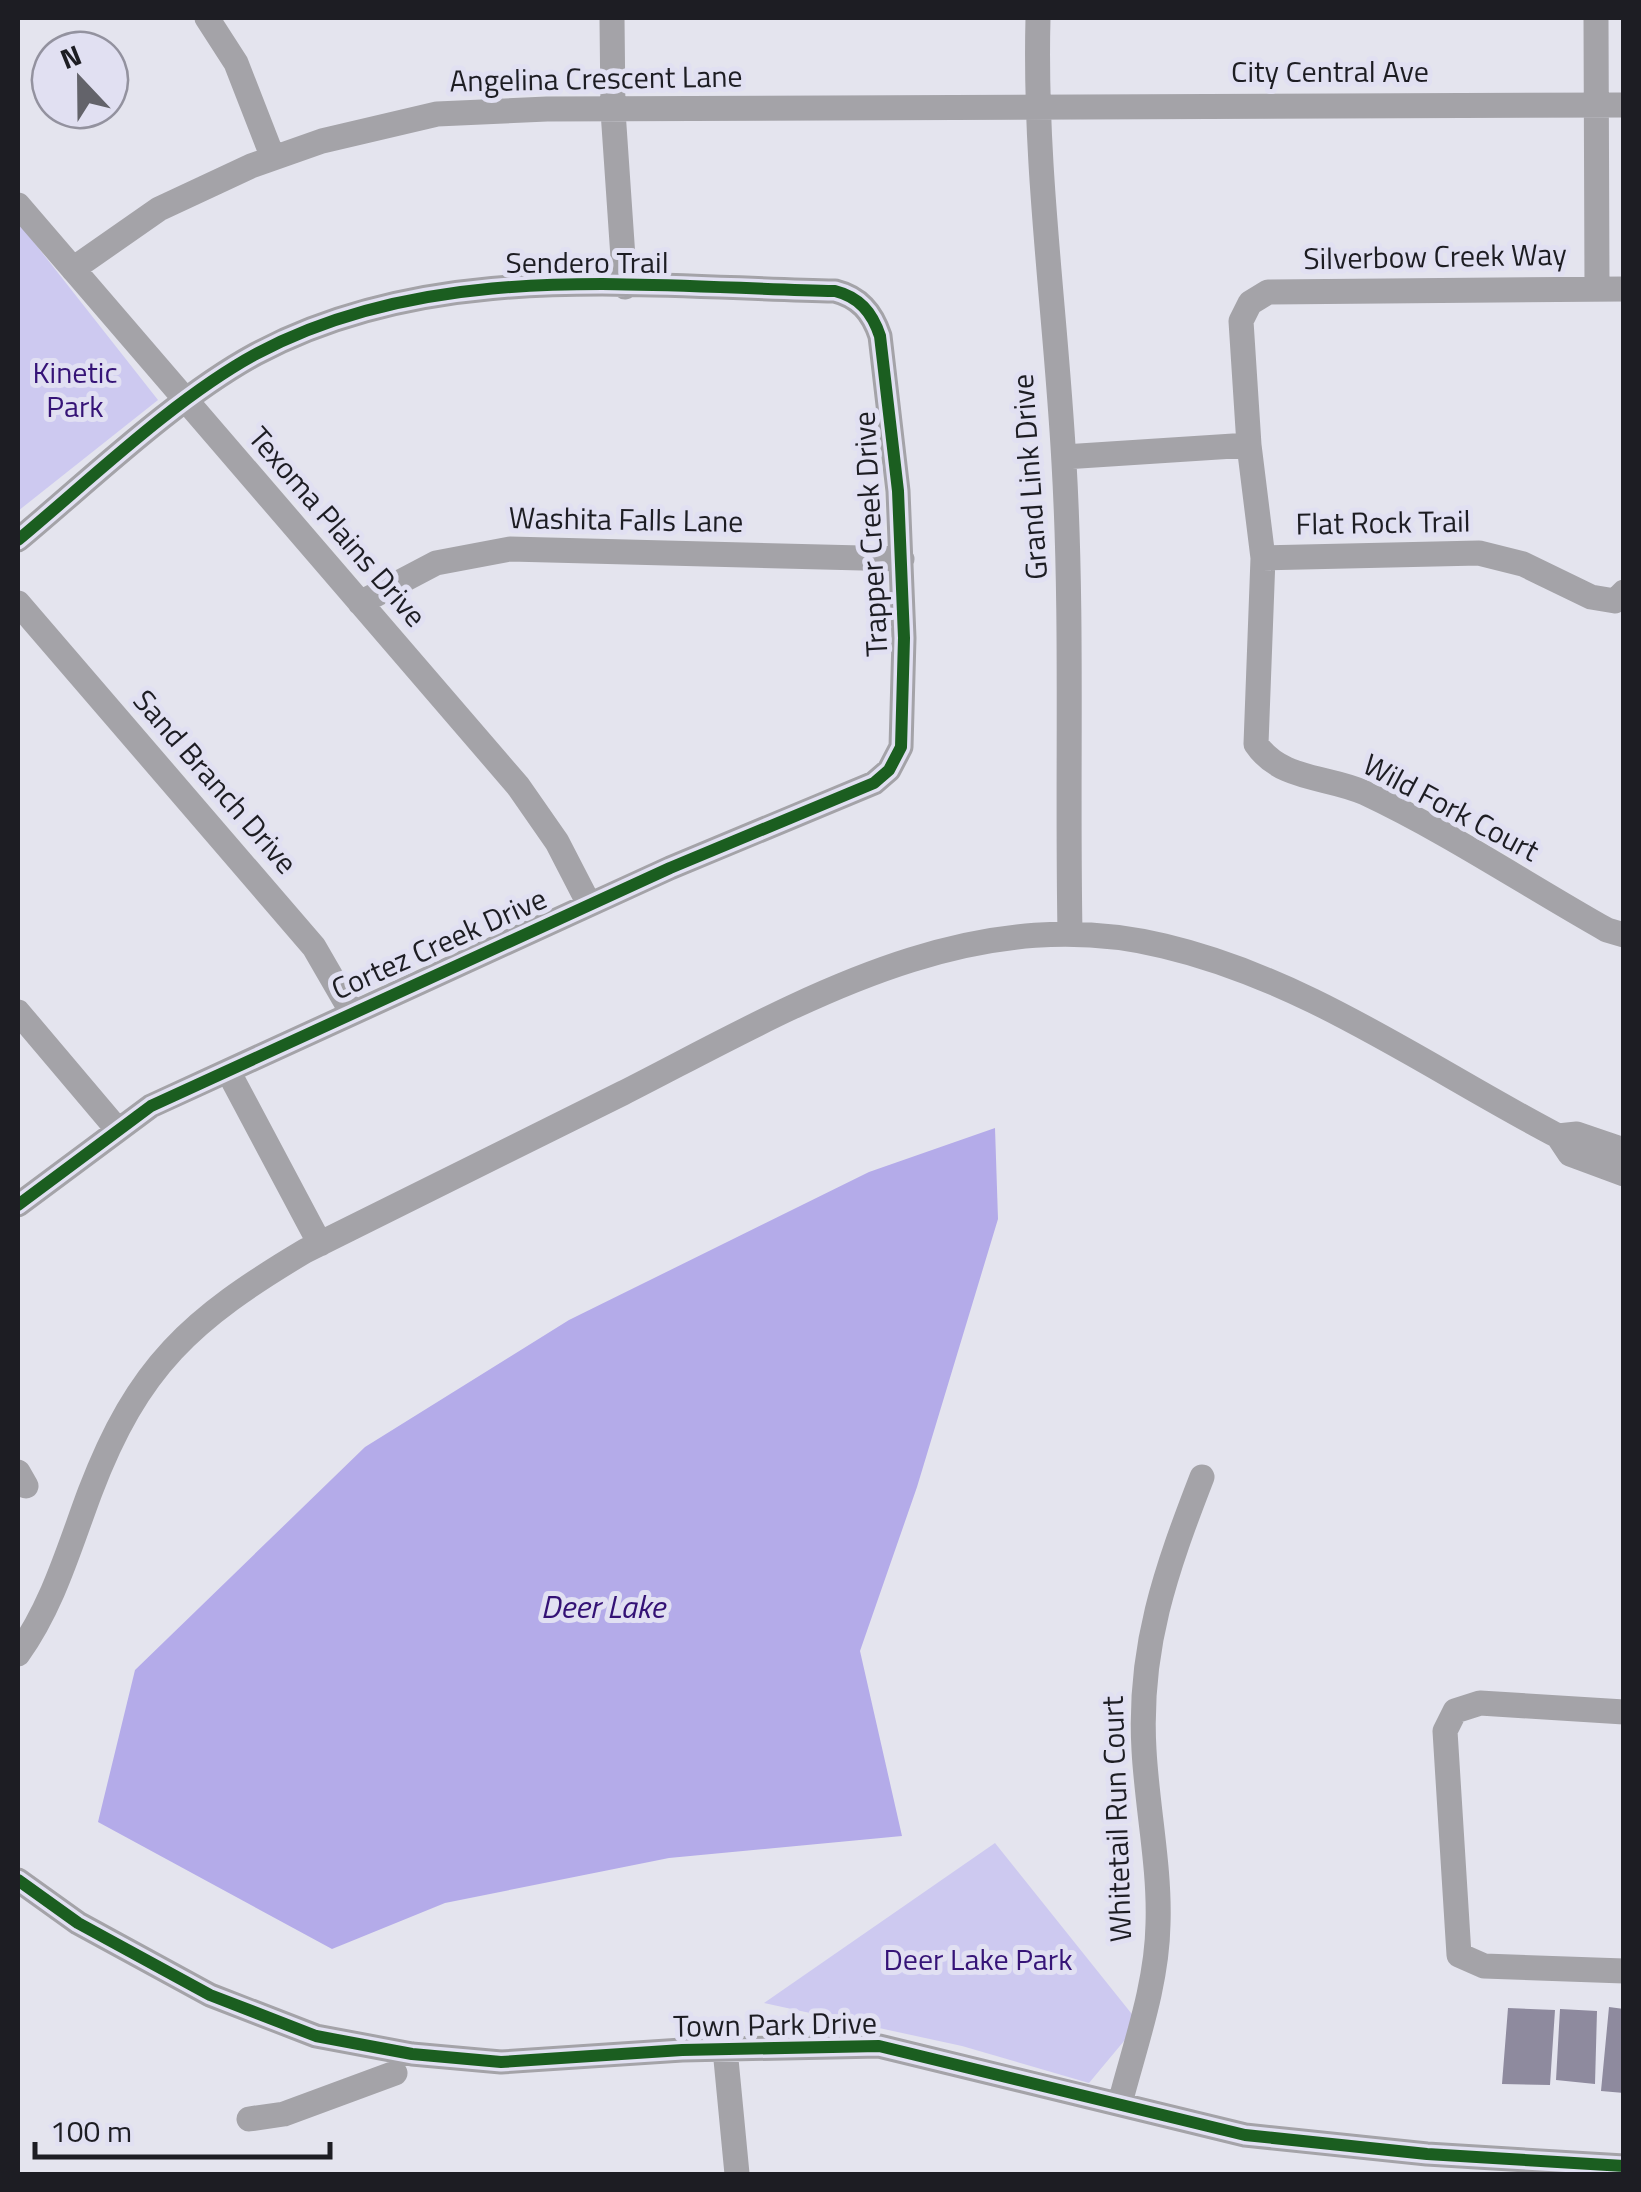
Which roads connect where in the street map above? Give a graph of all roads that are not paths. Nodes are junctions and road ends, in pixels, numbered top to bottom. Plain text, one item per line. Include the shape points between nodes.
1 (207, 18) edge
2 (612, 18) edge
3 (1038, 18) edge
4 (1596, 18) edge
5 (1597, 103) junction
6 (1624, 105) edge
7 (1036, 106) junction
8 (612, 111) junction
9 (273, 158) junction
10 (18, 205) edge
11 (73, 269) junction
12 (625, 287) junction
13 (1597, 288) junction
14 (1624, 290) edge
15 (1250, 303) joint
16 (866, 309) joint
17 (188, 402) junction
18 (1249, 444) junction
19 (1064, 457) junction
20 (18, 540) edge
21 (1263, 558) junction
22 (902, 559) junction
23 (1619, 596) edge
24 (18, 603) edge
25 (360, 603) junction
26 (896, 760) joint
27 (590, 904) junction
28 (1070, 932) junction
29 (1624, 935) edge
30 (351, 1011) junction
31 (18, 1012) edge
32 (228, 1071) junction
33 (117, 1129) junction
34 (1558, 1136) junction
35 (1624, 1150) edge
36 (1624, 1174) edge
37 (18, 1204) edge
38 (320, 1244) junction
39 (1202, 1477) dead end
40 (18, 1654) edge
41 (1624, 1712) edge
42 (18, 1880) edge
43 (1624, 1971) edge
44 (725, 2049) junction
45 (395, 2074) dead end
46 (1120, 2103) junction
47 (249, 2118) dead end
48 (1446, 2165) edge
49 (1624, 2166) edge
50 (737, 2174) edge

1 - 9 street via 236,63
2 - 8 street
3 - 7 street, Grand Link Drive
4 - 5 street
5 - 6 street, City Central Ave
5 - 7 street, City Central Ave
5 - 13 street
7 - 8 street, Angelina Crescent Lane
7 - 19 street, Grand Link Drive
8 - 9 street, Angelina Crescent Lane via 436,114
8 - 12 street
9 - 11 street, Angelina Crescent Lane via 160,208
10 - 11 street, Texoma Plains Drive
11 - 17 street, Texoma Plains Drive
12 - 16 street, Sendero Trail via 835,291 854,296
12 - 17 street, Sendero Trail via 496,287 375,305 255,355
13 - 14 street, Silverbow Creek Way
13 - 15 street, Silverbow Creek Way via 1268,292
15 - 18 street, Wild Fork Court via 1241,321
16 - 22 street, Trapper Creek Drive via 880,336
17 - 20 street, Sendero Trail
17 - 25 street, Texoma Plains Drive
18 - 19 street
18 - 21 street, Wild Fork Court
19 - 28 street, Grand Link Drive
21 - 23 street, Flat Rock Trail via 1478,552 1523,564 1591,597
21 - 29 street, Wild Fork Court via 1256,744 1266,760 1361,791
22 - 25 street, Washita Falls Lane via 510,548 436,563
22 - 26 street, Trapper Creek Drive via 903,734
24 - 30 street, Sand Branch Drive via 314,946
25 - 27 street, Texoma Plains Drive via 518,786
26 - 27 street, Cortez Creek Drive via 864,789 801,810
27 - 30 street, Cortez Creek Drive
28 - 34 street via 1162,945 1304,993
28 - 38 street via 977,940 878,969
30 - 32 street, Cortez Creek Drive
31 - 33 street
32 - 33 street, Cortez Creek Drive
32 - 38 street
33 - 37 street, Cortez Creek Drive
34 - 35 street via 1576,1134
34 - 36 street via 1570,1154
38 - 40 street via 242,1288 156,1366 126,1408 64,1569
39 - 46 street, Whitetail Run Court via 1161,1583 1146,1667 1143,1746 1158,1924 1150,1986
41 - 43 street via 1480,1702 1454,1711 1445,1731 1460,1956 1484,1966
42 - 44 street, Town Park Drive via 78,1923 210,1996 316,2036 501,2062
44 - 46 street, Town Park Drive via 879,2046
44 - 50 street
45 - 47 street via 284,2114
46 - 48 street, Town Park Drive via 1244,2135
48 - 49 street, Town Park Drive

